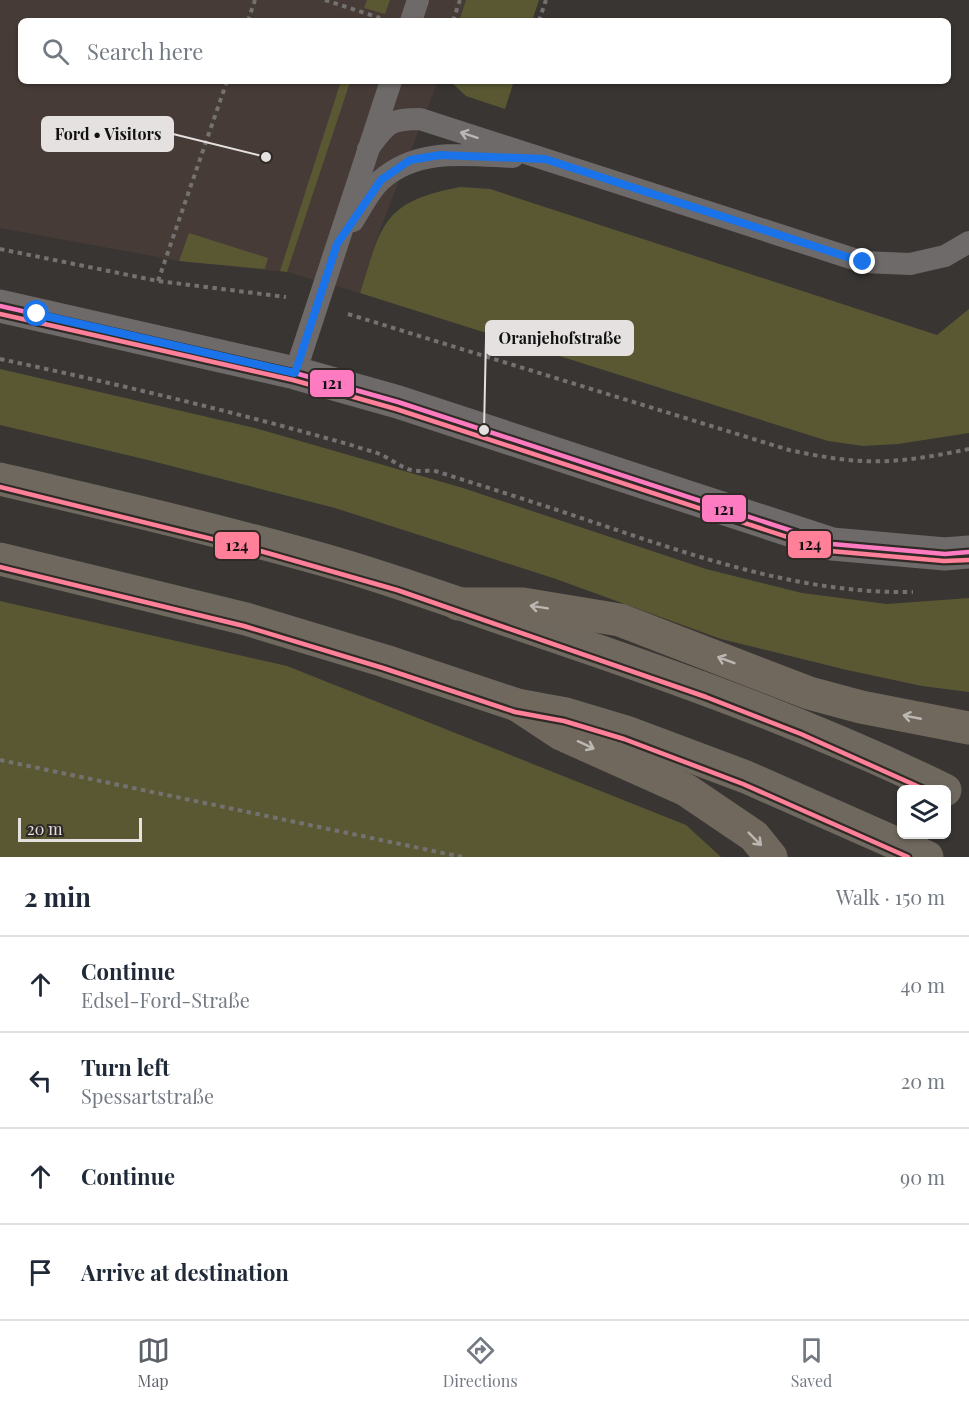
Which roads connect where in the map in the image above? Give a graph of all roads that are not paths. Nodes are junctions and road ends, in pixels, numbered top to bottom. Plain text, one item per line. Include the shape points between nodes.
1 (418, 0) edge
2 (412, 18) edge
3 (390, 84) edge
4 (368, 149) junction
5 (545, 159) junction
6 (969, 243) edge
7 (337, 244) junction
8 (0, 306) edge
9 (295, 373) junction
10 (0, 479) edge
11 (969, 552) edge
12 (0, 559) edge
13 (458, 604) junction
14 (517, 705) junction
15 (969, 728) edge
16 (935, 785) edge
17 (951, 792) edge
18 (969, 801) edge
19 (771, 857) edge
20 (927, 857) edge

1 - 2 lane
3 - 4 lane
5 -> 4 lane via 420,119 398,119 383,129
4 - 7 lane
5 - 6 lane via 863,262 910,264 945,256
5 - 7 lane via 440,155 410,160 381,180
7 - 9 lane
8 - 9 street
9 - 11 street via 398,402 832,544 945,554
10 - 13 highway via 345,566
12 - 14 highway via 246,619
15 -> 13 highway via 809,693 620,620 523,604
13 - 16 highway via 657,671 795,723
14 -> 19 highway via 561,734 686,790 754,836
14 - 20 highway via 627,732 746,777
17 - 18 highway

